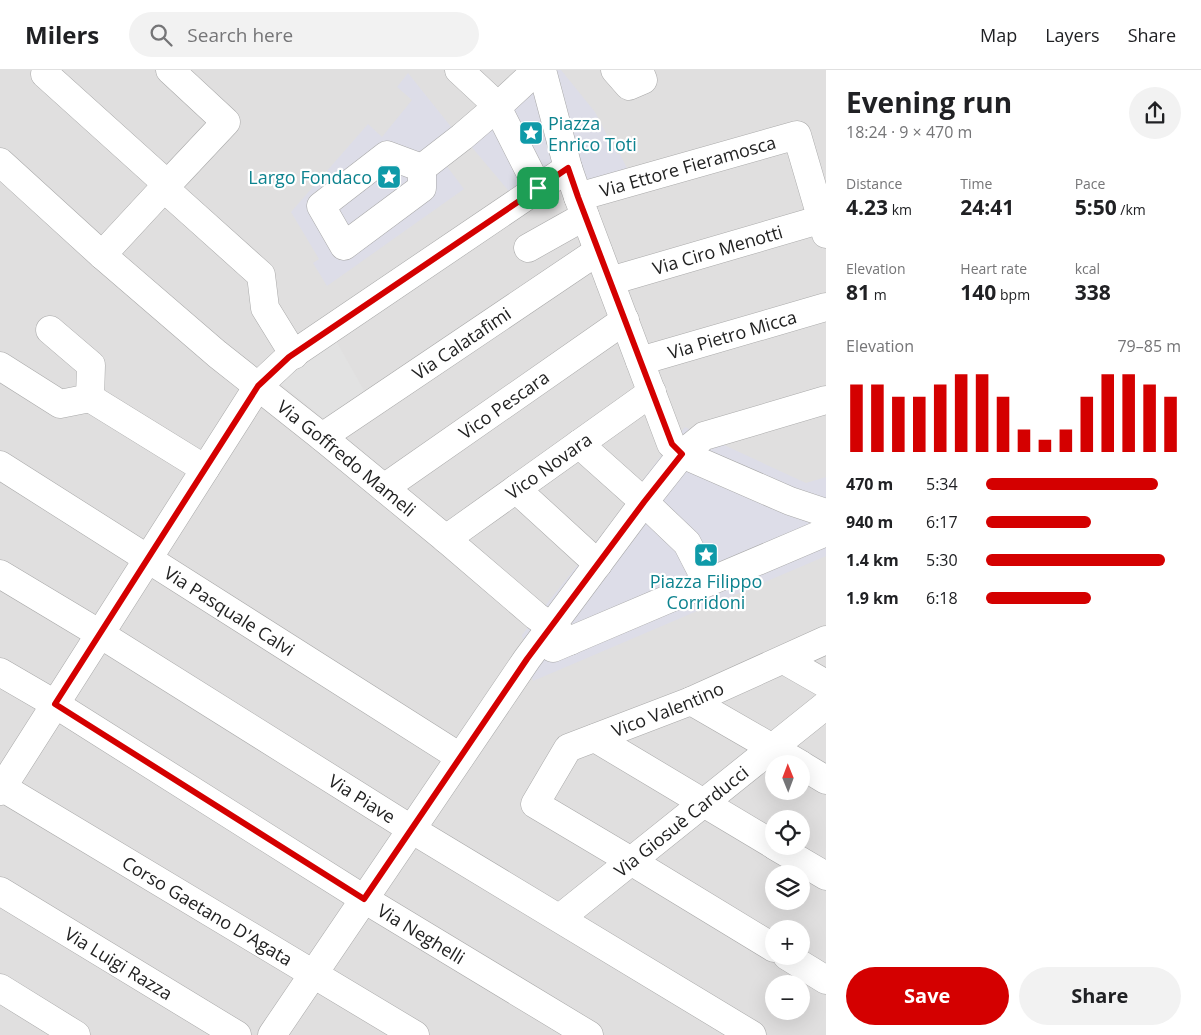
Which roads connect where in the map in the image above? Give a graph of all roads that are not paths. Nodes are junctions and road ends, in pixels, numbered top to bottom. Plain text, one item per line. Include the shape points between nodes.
1 (170, 70) edge
2 (459, 70) edge
3 (537, 70) edge
4 (542, 70) edge
5 (616, 70) edge
6 (45, 74) dead end
7 (641, 75) edge
8 (493, 102) junction
9 (0, 162) edge
10 (422, 168) dead end
11 (568, 168) junction
12 (165, 186) junction
13 (538, 188) junction
14 (582, 207) junction
15 (825, 224) edge
16 (528, 248) dead end
17 (598, 251) junction
18 (102, 255) junction
19 (610, 281) junction
20 (826, 308) edge
21 (625, 320) junction
22 (50, 330) dead end
23 (294, 354) junction
24 (640, 361) junction
25 (0, 366) edge
26 (258, 386) junction
27 (652, 392) junction
28 (90, 398) junction
29 (826, 400) edge
30 (322, 437) junction
31 (579, 444) junction
32 (677, 449) junction
33 (0, 465) edge
34 (205, 469) junction
35 (384, 488) junction
36 (516, 489) junction
37 (826, 490) edge
38 (644, 502) junction
39 (806, 506) edge
40 (815, 537) edge
41 (446, 539) junction
42 (148, 559) junction
43 (598, 564) junction
44 (0, 574) edge
45 (706, 582) junction
46 (552, 628) junction
47 (100, 634) junction
48 (826, 640) edge
49 (784, 660) junction
50 (0, 672) edge
51 (826, 684) edge
52 (691, 701) junction
53 (55, 704) junction
54 (826, 704) edge
55 (595, 738) junction
56 (772, 747) junction
57 (785, 755) edge
58 (460, 757) junction
59 (810, 770) edge
60 (826, 780) edge
61 (1, 788) edge
62 (703, 803) junction
63 (411, 828) junction
64 (765, 841) edge
65 (790, 855) edge
66 (631, 861) junction
67 (826, 876) edge
68 (0, 891) edge
69 (364, 899) junction
70 (560, 918) junction
71 (765, 943) edge
72 (802, 965) edge
73 (313, 974) junction
74 (826, 980) edge
75 (0, 988) edge
76 (76, 1035) edge
77 (237, 1035) edge
78 (272, 1035) edge
79 (415, 1035) edge
80 (589, 1035) edge
81 (752, 1035) edge

1 - 12 street via 226,122
2 - 8 street
3 - 8 street
4 - 11 street
5 - 7 street via 629,86
6 - 12 street
8 - 10 street via 462,137
8 - 13 street
9 - 18 street, Via Goffredo Mameli
11 - 13 street
11 - 14 street
12 - 18 street
12 - 23 street via 261,275 265,308
13 - 23 street
14 - 15 street, Via Ettore Fieramosca via 797,135
14 - 16 street, Via Ettore Fieramosca
14 - 17 street
15 - 19 street, Via Ciro Menotti
17 - 19 street
17 - 30 street, Via Calatafimi
18 - 26 street, Via Goffredo Mameli
19 - 21 street
20 - 24 street, Via Pietro Micca
21 - 24 street
21 - 35 street, Vico Pescara
22 - 28 street via 91,365
23 - 26 street
24 - 27 street
25 - 28 street via 60,404
26 - 30 street, Via Goffredo Mameli
26 - 34 street
27 - 31 street, Vico Novara
27 - 32 street
28 - 34 street
29 - 32 street via 704,436
30 - 35 street, Via Goffredo Mameli
31 - 36 street, Vico Novara
31 - 38 street
32 - 38 street
32 - 39 street
33 - 42 street, Via Pasquale Calvi
34 - 42 street
35 - 41 street, Via Goffredo Mameli
36 - 41 street, Vico Novara
36 - 43 street
37 - 39 street
38 - 43 street
38 - 45 street via 688,543
39 - 40 street
40 - 45 street
41 - 46 street, Via Goffredo Mameli
42 - 47 street
42 - 58 street, Via Pasquale Calvi
43 - 46 street
44 - 47 street, Via Piave
45 - 46 street
46 - 58 street
47 - 53 street
47 - 63 street, Via Piave
48 - 49 street, Vico Valentino
49 - 51 street
49 - 52 street, Vico Valentino
50 - 53 street, Via Neghelli
52 - 55 street, Vico Valentino
52 - 56 street
53 - 61 street
53 - 69 street, Via Neghelli
54 - 56 street, Via Giosuè Carducci
55 - 62 street
55 - 66 street, Vico Valentino via 568,748 535,804
56 - 57 street
56 - 62 street, Via Giosuè Carducci
58 - 63 street
59 - 60 street
61 - 73 street, Corso Gaetano D'Agata
62 - 64 street
62 - 66 street, Via Giosuè Carducci
63 - 69 street
63 - 70 street, Via Piave
65 - 67 street
66 - 70 street, Via Giosuè Carducci
66 - 71 street
68 - 77 street, Via Luigi Razza
69 - 73 street
69 - 80 street, Via Neghelli
70 - 81 street, Via Piave
72 - 74 street
73 - 78 street
73 - 79 street, Corso Gaetano D'Agata
75 - 76 street

